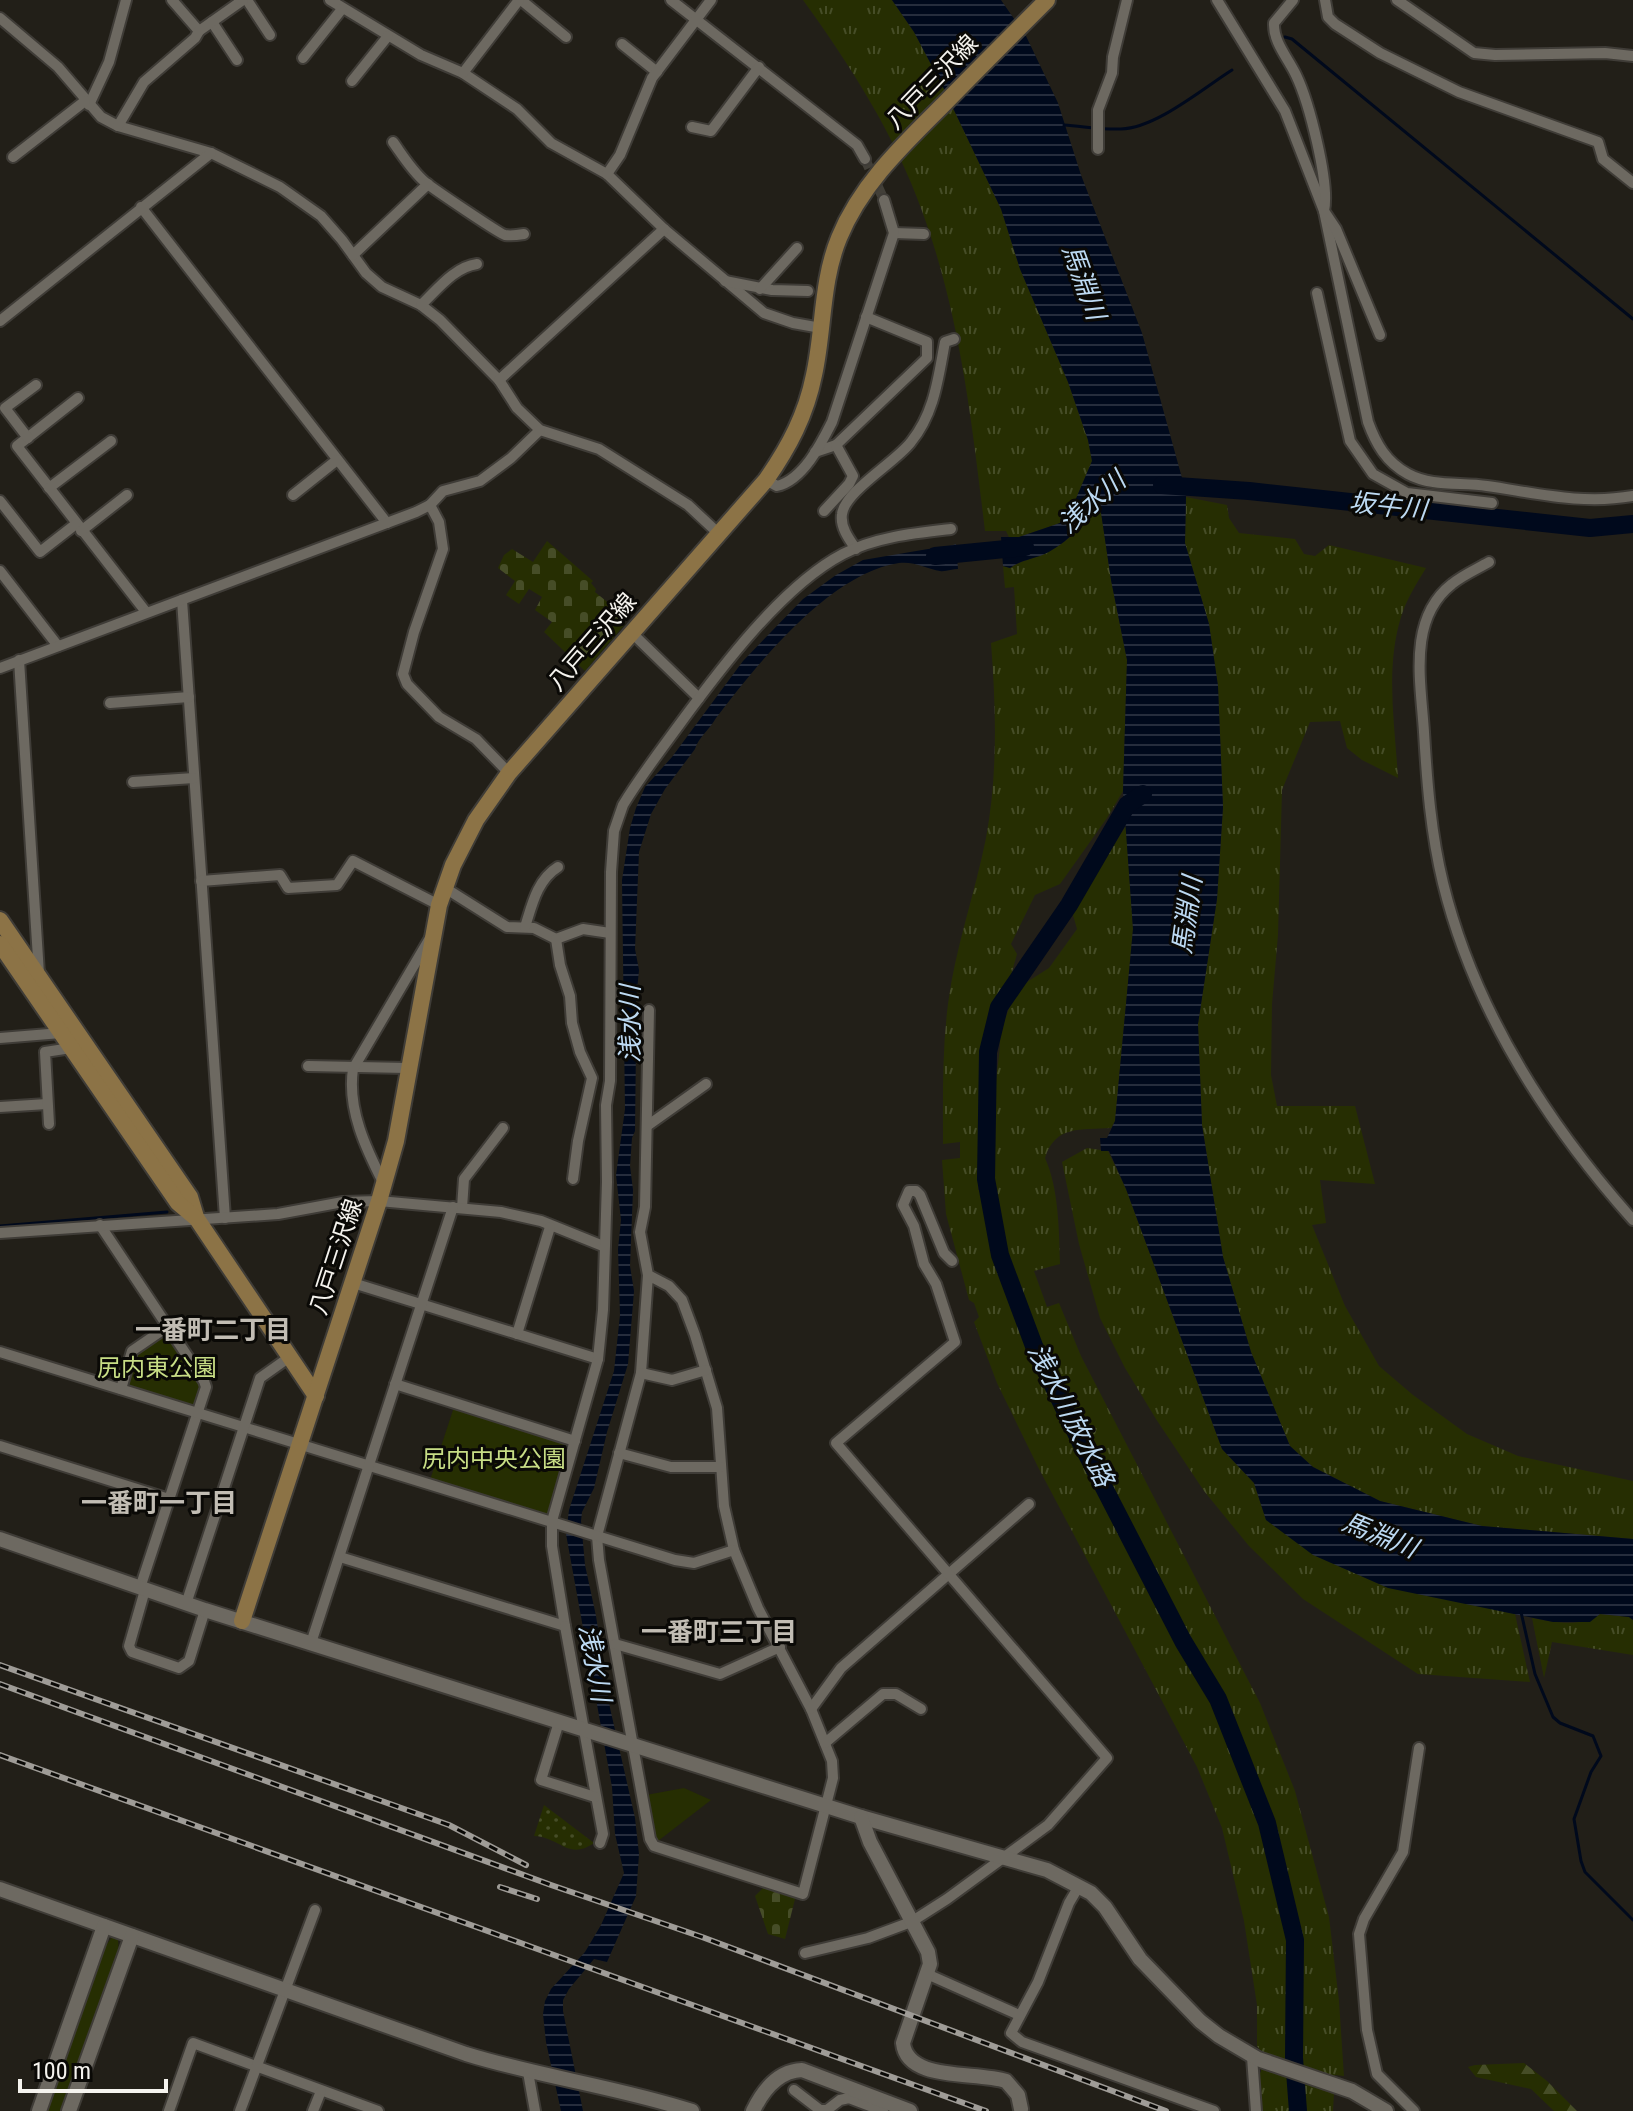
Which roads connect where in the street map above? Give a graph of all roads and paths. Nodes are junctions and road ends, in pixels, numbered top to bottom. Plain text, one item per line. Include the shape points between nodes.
1 (126, 0) edge
2 (172, 0) edge
3 (242, 0) edge
4 (330, 0) edge
5 (520, 0) edge
6 (671, 0) edge
7 (711, 0) edge
8 (1047, 0) edge
9 (1127, 0) edge
10 (1217, 0) edge
11 (1293, 0) edge
12 (1325, 0) edge
13 (1397, 0) edge
14 (342, 9) junction
15 (0, 18) edge
16 (696, 19) junction
17 (212, 22) junction
18 (199, 31) junction
19 (270, 35) dead end
20 (388, 36) junction
21 (566, 37) dead end
22 (622, 44) dead end
23 (1633, 56) edge
24 (303, 58) dead end
25 (237, 60) dead end
26 (759, 67) junction
27 (657, 72) junction
28 (463, 73) junction
29 (352, 81) dead end
30 (87, 103) junction
31 (118, 126) junction
32 (692, 127) dead end
33 (393, 142) dead end
34 (1098, 149) dead end
35 (211, 153) junction
36 (13, 157) dead end
37 (865, 159) tunnel mouth
38 (607, 174) junction
39 (1633, 183) edge
40 (428, 184) junction
41 (884, 200) tunnel mouth
42 (141, 207) junction
43 (1324, 211) junction
44 (664, 229) junction
45 (894, 233) junction
46 (524, 234) dead end
47 (924, 234) dead end
48 (797, 248) dead end
49 (353, 255) junction
50 (477, 264) dead end
51 (724, 281) junction
52 (760, 289) junction
53 (808, 291) dead end
54 (1317, 293) dead end
55 (421, 305) junction
56 (866, 317) junction
57 (0, 321) edge
58 (821, 328) junction
59 (1380, 335) dead end
60 (954, 339) dead end
61 (499, 380) junction
62 (36, 385) dead end
63 (78, 398) dead end
64 (540, 430) junction
65 (28, 438) junction
66 (111, 441) dead end
67 (836, 445) junction
68 (815, 452) junction
69 (337, 460) junction
70 (766, 480) junction
71 (49, 488) junction
72 (127, 495) dead end
73 (293, 495) dead end
74 (1633, 496) edge
75 (0, 501) edge
76 (1492, 503) dead end
77 (430, 505) junction
78 (824, 511) dead end
79 (387, 523) junction
80 (78, 528) junction
81 (951, 529) dead end
82 (718, 533) junction
83 (856, 549) junction
84 (1489, 562) dead end
85 (0, 571) edge
86 (182, 600) junction
87 (146, 612) junction
88 (632, 633) junction
89 (58, 646) junction
90 (19, 660) junction
91 (0, 668) edge
92 (189, 697) junction
93 (699, 698) junction
94 (110, 703) dead end
95 (509, 773) junction
96 (194, 778) junction
97 (133, 782) dead end
98 (558, 867) dead end
99 (201, 881) junction
100 (445, 888) junction
101 (439, 905) junction
102 (0, 920) edge
103 (525, 927) junction
104 (432, 933) junction
105 (610, 933) junction
106 (556, 939) junction
107 (0, 944) edge
108 (39, 977) junction
109 (649, 1010) dead end
110 (61, 1033) junction
111 (0, 1038) edge
112 (71, 1048) junction
113 (308, 1066) dead end
114 (407, 1068) junction
115 (353, 1069) junction
116 (706, 1084) dead end
117 (47, 1104) junction
118 (0, 1107) edge
119 (49, 1124) dead end
120 (647, 1126) junction
121 (503, 1128) dead end
122 (573, 1179) dead end
123 (384, 1184) junction
124 (379, 1201) junction
125 (457, 1208) junction
126 (225, 1218) junction
127 (197, 1219) junction
128 (1633, 1220) edge
129 (100, 1225) junction
130 (550, 1227) junction
131 (0, 1233) edge
132 (603, 1246) junction
133 (952, 1261) dead end
134 (648, 1275) junction
135 (353, 1283) junction
136 (422, 1305) junction
137 (167, 1327) junction
138 (517, 1334) junction
139 (0, 1352) edge
140 (291, 1356) junction
141 (598, 1359) junction
142 (706, 1370) junction
143 (641, 1373) junction
144 (395, 1384) junction
145 (121, 1389) junction
146 (316, 1396) junction
147 (198, 1413) junction
148 (244, 1427) junction
149 (575, 1441) junction
150 (300, 1443) junction
151 (0, 1446) edge
152 (619, 1453) junction
153 (369, 1465) junction
154 (721, 1467) junction
155 (169, 1499) junction
156 (1029, 1504) dead end
157 (552, 1521) junction
158 (595, 1535) junction
159 (0, 1539) edge
160 (734, 1550) junction
161 (340, 1557) junction
162 (947, 1574) junction
163 (143, 1589) junction
164 (186, 1604) junction
165 (205, 1610) junction
166 (242, 1621) junction
167 (565, 1626) junction
168 (311, 1643) junction
169 (615, 1644) junction
170 (780, 1647) junction
171 (811, 1709) junction
172 (921, 1709) dead end
173 (559, 1722) junction
174 (586, 1729) junction
175 (825, 1743) junction
176 (629, 1744) junction
177 (1419, 1748) dead end
178 (595, 1797) junction
179 (824, 1806) junction
180 (861, 1817) junction
181 (600, 1843) dead end
182 (1005, 1857) junction
183 (1079, 1886) junction
184 (0, 1889) edge
185 (315, 1910) dead end
186 (911, 1922) junction
187 (104, 1926) junction
188 (132, 1936) junction
189 (805, 1953) dead end
190 (927, 1974) junction
191 (285, 1990) junction
192 (1019, 2015) junction
193 (1255, 2058) junction
194 (256, 2067) junction
195 (528, 2072) junction
196 (794, 2090) dead end
197 (321, 2091) junction
198 (1021, 2109) edge
199 (39, 2111) edge
200 (69, 2111) edge
201 (169, 2111) edge
202 (240, 2111) edge
203 (313, 2111) edge
204 (378, 2111) edge
205 (535, 2111) edge
206 (692, 2111) edge
207 (753, 2111) edge
208 (883, 2111) edge
209 (910, 2111) edge
210 (1214, 2111) edge
211 (1256, 2111) edge
212 (1386, 2111) edge
213 (1414, 2111) edge

1 - 30 street via 109,62
2 - 18 street
3 - 17 street
3 - 19 street
4 - 14 street
5 - 21 street
5 - 28 street
6 - 16 street
7 - 16 street
8 - 58 main road, 八戸三沢線 via 861,195 831,260
9 - 34 street via 1112,73 1098,110
10 - 43 street via 1285,111
11 - 43 street via 1274,29 1313,126 1327,198
12 - 39 street via 1335,24 1380,53 1459,92 1598,142 1603,159
13 - 23 street via 1483,55
14 - 20 street
14 - 24 street
15 - 30 street via 58,67
16 - 26 street
16 - 27 street
17 - 18 street
17 - 25 street
18 - 31 street via 144,82
20 - 28 street
20 - 29 street
22 - 27 street
26 - 32 street via 711,131
26 - 37 street via 857,145
27 - 38 street
28 - 38 street via 517,109 551,143
30 - 31 street
30 - 36 street
31 - 35 street
33 - 40 street
35 - 42 street
35 - 49 street via 280,187 321,216
38 - 44 street
40 - 46 street via 497,232
40 - 49 street
41 - 45 street
42 - 57 street
42 - 69 street
43 - 59 street
43 - 74 street via 1368,422 1386,458 1409,475 1440,483 1579,500
44 - 51 street
44 - 61 street
45 - 47 street
45 - 56 street
48 - 52 street
49 - 55 street via 382,287
50 - 55 street via 451,275
51 - 52 street
51 - 58 street via 764,313
52 - 53 street
54 - 76 street via 1350,441 1373,474 1407,493
55 - 61 street
56 - 67 street via 927,342 927,358
56 - 68 street via 832,422
58 - 70 main road, 八戸三沢線 via 808,402 797,431
60 - 83 street via 945,342 934,401 911,443 846,504 842,522
61 - 64 street
62 - 65 street via 5,408
63 - 65 street
64 - 77 street via 480,481 443,491
64 - 82 street via 599,449 688,505
65 - 71 street via 17,446
66 - 71 street
67 - 68 street
67 - 78 street via 853,476
68 - 70 street via 789,481 777,486
69 - 73 street
69 - 79 street
70 - 82 main road, 八戸三沢線
71 - 80 street
72 - 80 street
75 - 80 street via 40,552
77 - 79 street
77 - 95 street via 443,549 403,674 439,717 476,739
79 - 86 street
80 - 87 street
81 - 83 street
82 - 88 main road, 八戸三沢線
83 - 93 street via 835,558 772,612
84 - 128 street via 1434,602 1422,631 1427,783 1443,883 1460,941 1511,1052 1552,1120
85 - 89 street
86 - 87 street
86 - 92 street
87 - 89 street
88 - 93 street
88 - 95 main road, 八戸三沢線
89 - 90 street
90 - 91 street
90 - 108 street
92 - 94 street
92 - 96 street
93 - 105 street via 623,805 614,831
95 - 100 main road, 八戸三沢線 via 476,820
96 - 97 street
96 - 99 street
98 - 103 street via 535,894
99 - 101 street via 280,875 288,888 337,885 353,861
99 - 126 street
100 - 101 main road, 八戸三沢線
100 - 103 street via 507,927
101 - 104 main road, 八戸三沢線
102 - 108 main road
103 - 106 street
104 - 114 main road, 八戸三沢線
104 - 115 street
105 - 106 street via 583,929
105 - 132 street
106 - 122 street via 572,1023 592,1078
107 - 110 main road
108 - 127 main road via 190,1197
109 - 120 street
110 - 111 street
110 - 112 main road
112 - 117 street via 45,1052
112 - 127 main road via 178,1203
113 - 115 street
114 - 115 street
114 - 123 main road, 八戸三沢線
115 - 123 street via 353,1109
116 - 120 street
117 - 118 street
117 - 119 street
120 - 134 street via 640,1232
121 - 125 street via 464,1179
123 - 124 main road, 八戸三沢線
124 - 125 street
124 - 126 street
124 - 135 main road, 八戸三沢線
125 - 130 street via 501,1212
125 - 136 street
126 - 127 street
127 - 129 street
127 - 140 main road
129 - 131 street
129 - 137 street
130 - 132 street
130 - 138 street
132 - 141 street
133 - 162 street via 920,1195 909,1191 903,1205 955,1342 836,1443
134 - 142 street via 682,1300
134 - 143 street
135 - 136 street
135 - 146 main road, 八戸三沢線
136 - 138 street
136 - 144 street
137 - 145 street via 132,1351
137 - 147 street via 204,1381
138 - 141 street
139 - 145 street
140 - 146 main road
140 - 148 street via 260,1378
141 - 149 street
142 - 143 street via 672,1380
142 - 154 street via 717,1408
143 - 152 street
144 - 149 street
144 - 153 street
145 - 147 street
146 - 150 main road, 八戸三沢線
147 - 148 street
147 - 155 street
148 - 150 street
148 - 164 street
149 - 157 street
150 - 153 street
150 - 166 main road, 八戸三沢線
151 - 155 street
152 - 154 street via 671,1467
152 - 158 street
153 - 157 street
153 - 161 street
154 - 160 street
155 - 163 street
156 - 162 street
157 - 158 street
157 - 167 street
158 - 160 street via 694,1563
158 - 169 street
159 - 163 street
160 - 170 street
161 - 167 street
161 - 168 street
162 - 171 street via 841,1668
162 - 182 street via 1107,1758 1048,1825
163 - 164 street
163 - 165 street via 129,1646 132,1652 179,1668 189,1661
164 - 165 street
165 - 166 street
166 - 168 street
167 - 174 street
168 - 173 street
169 - 170 street via 720,1674
169 - 176 street
170 - 171 street
171 - 175 street
172 - 175 street via 896,1694 883,1694
173 - 174 street
173 - 178 street via 541,1780
174 - 176 street
174 - 178 street
175 - 179 street via 833,1778
176 - 179 street
176 - 179 street via 654,1846 803,1894
177 - 213 street via 1403,1852 1359,1934 1367,2030 1377,2074
178 - 181 street
179 - 180 street
180 - 182 street
180 - 186 street
182 - 183 street
182 - 186 street
183 - 192 street
183 - 193 street via 1105,1907 1140,1959 1200,2021
184 - 187 street
185 - 191 street
186 - 189 street
186 - 190 street via 928,1952
187 - 188 street
187 - 199 street
188 - 191 street
188 - 200 street
190 - 192 street
190 - 198 street via 904,2053 924,2069 1006,2081
191 - 194 street
191 - 195 street
192 - 210 street via 1011,2033 1022,2042
193 - 211 street
193 - 212 street via 1338,2086
194 - 197 street
194 - 201 street via 193,2043
194 - 202 street
195 - 205 street
195 - 206 street
196 - 208 street via 820,2110 849,2098
197 - 203 street
197 - 204 street
207 - 209 street via 778,2077 802,2070

